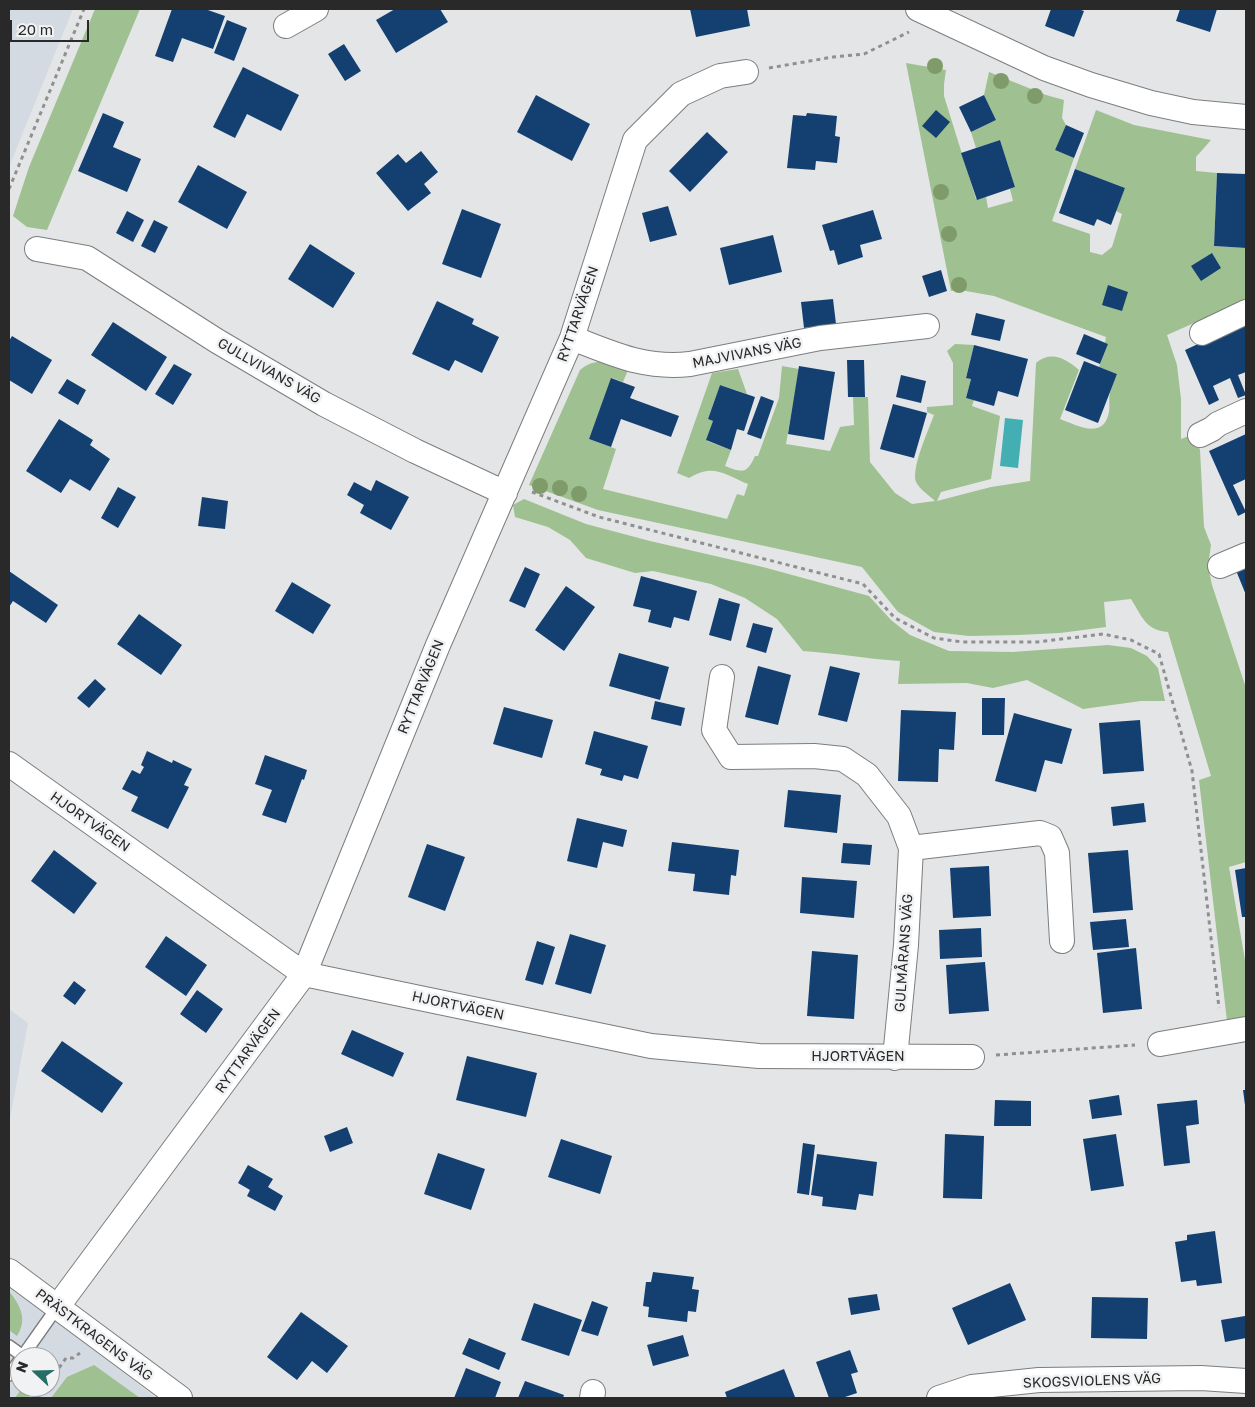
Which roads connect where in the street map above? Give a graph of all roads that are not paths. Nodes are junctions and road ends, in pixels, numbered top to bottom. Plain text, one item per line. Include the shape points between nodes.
1 (316, 9) edge
2 (926, 12) edge
3 (286, 26) dead end
4 (746, 72) road end
5 (1246, 117) edge
6 (37, 249) dead end
7 (1246, 312) edge
8 (927, 326) dead end
9 (1202, 333) dead end
10 (572, 338) junction
11 (1246, 411) edge
12 (1200, 435) dead end
13 (507, 488) junction
14 (1246, 555) edge
15 (1220, 566) dead end
16 (722, 677) dead end
17 (9, 764) edge
18 (911, 848) junction
19 (1062, 941) dead end
20 (304, 974) junction
21 (1246, 1029) edge
22 (1160, 1044) road end
23 (972, 1057) road end
24 (895, 1058) junction
25 (9, 1271) edge
26 (58, 1306) junction
27 (30, 1347) edge
28 (1246, 1381) edge
29 (180, 1398) edge
30 (939, 1398) edge

1 - 3 street
2 - 5 street via 1044,68 1091,85 1193,112
4 - 10 street, RYTTARVÄGEN via 720,76 680,94 635,140
6 - 13 street, GULLVIVANS VÄG via 87,258 324,404 414,451
7 - 9 street
8 - 10 street, MAJVIVANS VÄG via 820,338 669,367 645,364
10 - 13 street, RYTTARVÄGEN
11 - 12 street
13 - 20 street, RYTTARVÄGEN via 438,645
14 - 15 street
16 - 18 street, GULMÅRANS VÄG via 714,730 731,757 843,759 867,775 899,816
17 - 20 street, HJORTVÄGEN
18 - 19 street via 1040,833 1050,837 1057,853
18 - 24 street, GULMÅRANS VÄG
20 - 24 street, HJORTVÄGEN via 651,1046 759,1056
20 - 26 street, RYTTARVÄGEN
21 - 22 street
23 - 24 street, HJORTVÄGEN
25 - 26 street, PRÄSTKRAGENS VÄG
26 - 27 lane
26 - 29 street, PRÄSTKRAGENS VÄG
28 - 30 street, SKOGSVIOLENS VÄG via 1201,1378 1039,1380 972,1387

